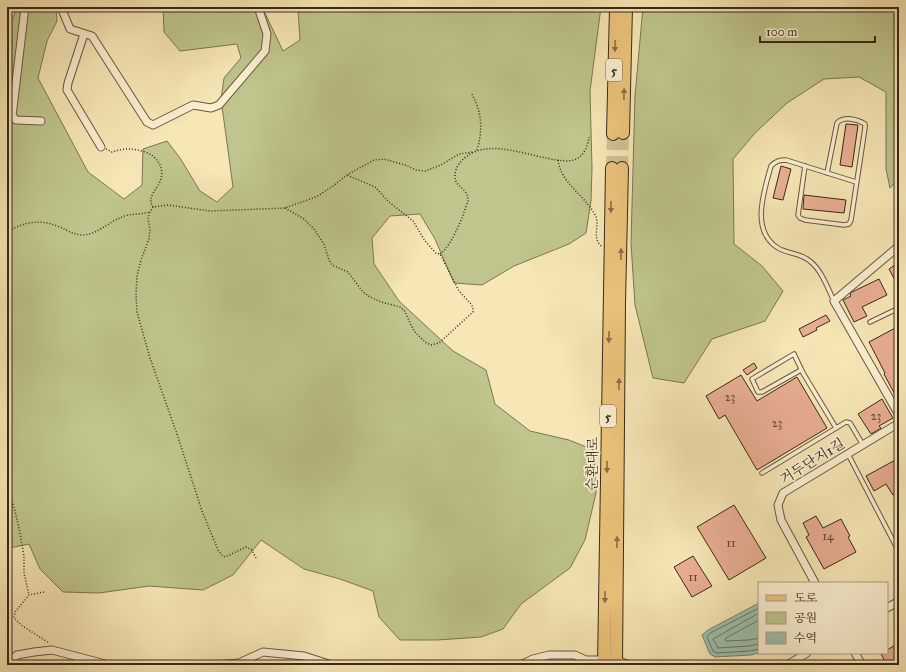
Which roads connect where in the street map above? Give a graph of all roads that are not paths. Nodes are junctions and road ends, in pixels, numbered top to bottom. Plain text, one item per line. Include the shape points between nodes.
1 (25, 7) edge
2 (61, 7) edge
3 (258, 7) edge
4 (616, 7) edge
5 (626, 7) edge
6 (84, 34) junction
7 (41, 121) dead end
8 (101, 147) road end
9 (805, 166) junction
10 (617, 168) tunnel mouth
11 (827, 173) junction
12 (856, 182) junction
13 (899, 246) edge
14 (834, 302) junction
15 (899, 308) edge
16 (870, 322) dead end
17 (802, 370) junction
18 (899, 415) edge
19 (899, 424) edge
20 (836, 428) junction
21 (863, 445) junction
22 (848, 454) junction
23 (762, 473) dead end
24 (899, 552) edge
25 (814, 582) edge
26 (899, 601) edge
27 (888, 607) edge
28 (806, 654) edge
29 (855, 654) edge
30 (610, 662) edge
31 (7, 663) edge
32 (108, 665) edge
33 (216, 665) edge
34 (332, 665) edge
35 (520, 665) edge
36 (630, 665) edge
37 (787, 665) edge
38 (862, 665) edge

1 - 7 street via 12,116 16,120
2 - 6 street via 70,29
3 - 6 street via 267,34 265,51 219,105 211,108 193,105 153,125 147,122 92,36
4 -> 5 main road, 5 via 618,134
6 - 8 street via 67,90
9 - 11 lane
9 - 12 lane via 798,215 805,220 849,224
9 - 14 lane via 780,160 771,166 762,200 763,229 766,237 779,249 811,261
10 - 30 main road, 순환대로 / 5 via 620,295
11 - 12 lane
11 - 12 lane via 837,123 844,118 860,121 866,128
13 - 14 street
14 - 18 street
15 - 16 lane
17 - 17 lane via 794,354 752,381 758,392 762,392
17 - 20 lane
19 - 21 street, 거두단지1길
20 - 21 lane via 846,422 850,423
20 - 23 lane
21 - 22 street, 거두단지1길
22 - 24 lane
22 - 25 street, 거두단지1길 via 783,493 778,505 781,520
26 - 27 street
28 - 37 street
29 - 38 street
30 - 35 street via 586,660 575,656 549,656
30 - 36 street
31 - 32 street via 18,656 52,650
33 - 34 street via 239,663 264,652 304,656

